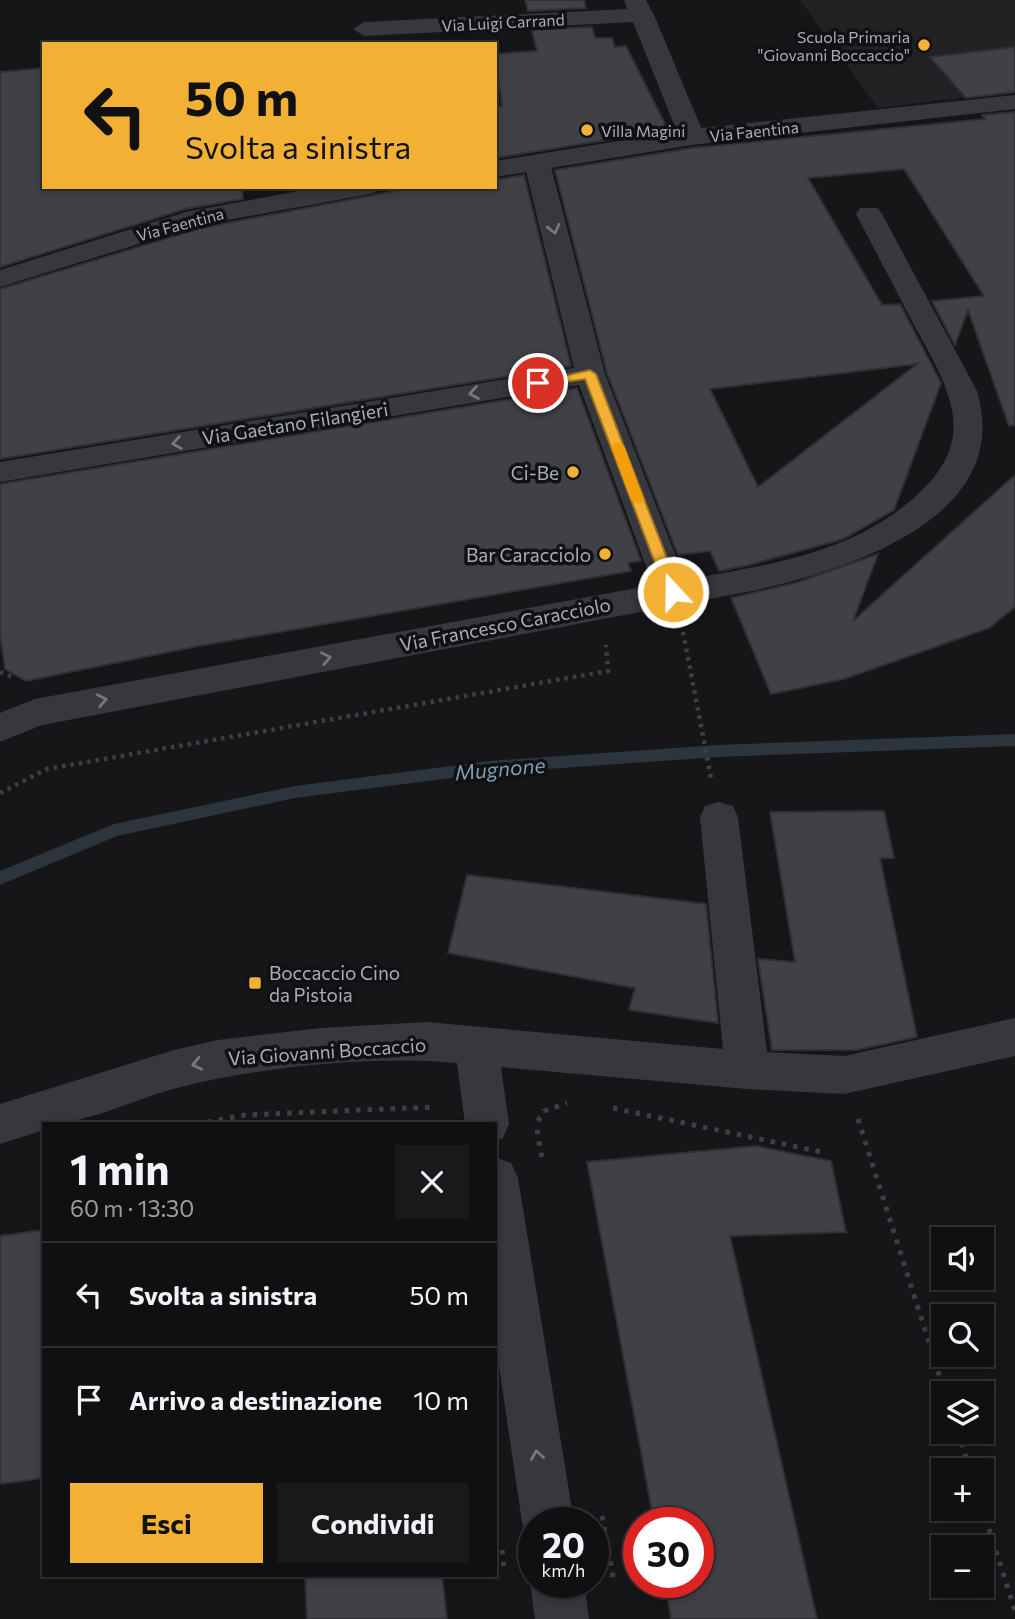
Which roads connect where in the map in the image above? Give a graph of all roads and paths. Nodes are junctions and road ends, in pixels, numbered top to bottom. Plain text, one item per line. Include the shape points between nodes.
1 (639, 8) edge
2 (364, 29) dead end
3 (1015, 102) edge
4 (692, 137) junction
5 (537, 163) junction
6 (497, 169) edge
7 (354, 189) edge
8 (869, 214) dead end
9 (0, 279) edge
10 (590, 374) junction
11 (0, 472) edge
12 (673, 592) junction
13 (606, 644) dead end
14 (0, 700) edge
15 (35, 713) junction
16 (0, 728) edge
17 (0, 793) edge
18 (719, 817) joint
19 (1015, 1037) edge
20 (477, 1047) junction
21 (747, 1070) junction
22 (844, 1075) junction
23 (579, 1102) dead end
24 (600, 1105) dead end
25 (437, 1107) dead end
26 (208, 1122) edge
27 (487, 1122) edge
28 (0, 1124) edge
29 (826, 1153) dead end
30 (544, 1169) dead end
31 (497, 1191) edge
32 (942, 1381) edge
33 (600, 1502) dead end
34 (546, 1507) edge
35 (986, 1521) edge
36 (500, 1538) dead end
37 (518, 1562) edge
38 (613, 1580) dead end
39 (545, 1598) edge
40 (1015, 1611) edge
41 (562, 1619) edge

1 - 2 street, Via Luigi Carrand
1 - 4 street, Via Luigi Carrand
3 - 4 street, Via Faentina
4 - 5 street, Via Faentina
5 - 6 street, Via Faentina
5 -> 10 street
7 - 9 street, Via Faentina via 195,218
8 - 12 street, Via Francesco Caracciolo via 957,382 968,414 965,456 934,498 906,525 881,540 789,571
10 -> 11 street, Via Gaetano Filangieri
10 - 12 street
15 -> 12 street, Via Francesco Caracciolo
12 - 18 path
13 - 17 path via 608,671 47,769
14 - 15 street
15 - 16 street, Via Francesco Caracciolo
18 - 21 street
19 - 22 street, Via Giovanni Boccaccio
20 - 21 street, Via Giovanni Boccaccio
20 - 27 street
20 -> 28 street, Via Giovanni Boccaccio via 428,1041 218,1059
21 - 22 street, Via Giovanni Boccaccio
22 - 32 path
23 - 30 path via 555,1105 538,1120
24 - 29 path
25 - 26 path via 245,1115
34 -> 31 street
33 - 38 path
35 - 40 path
36 - 37 path
39 - 41 street

